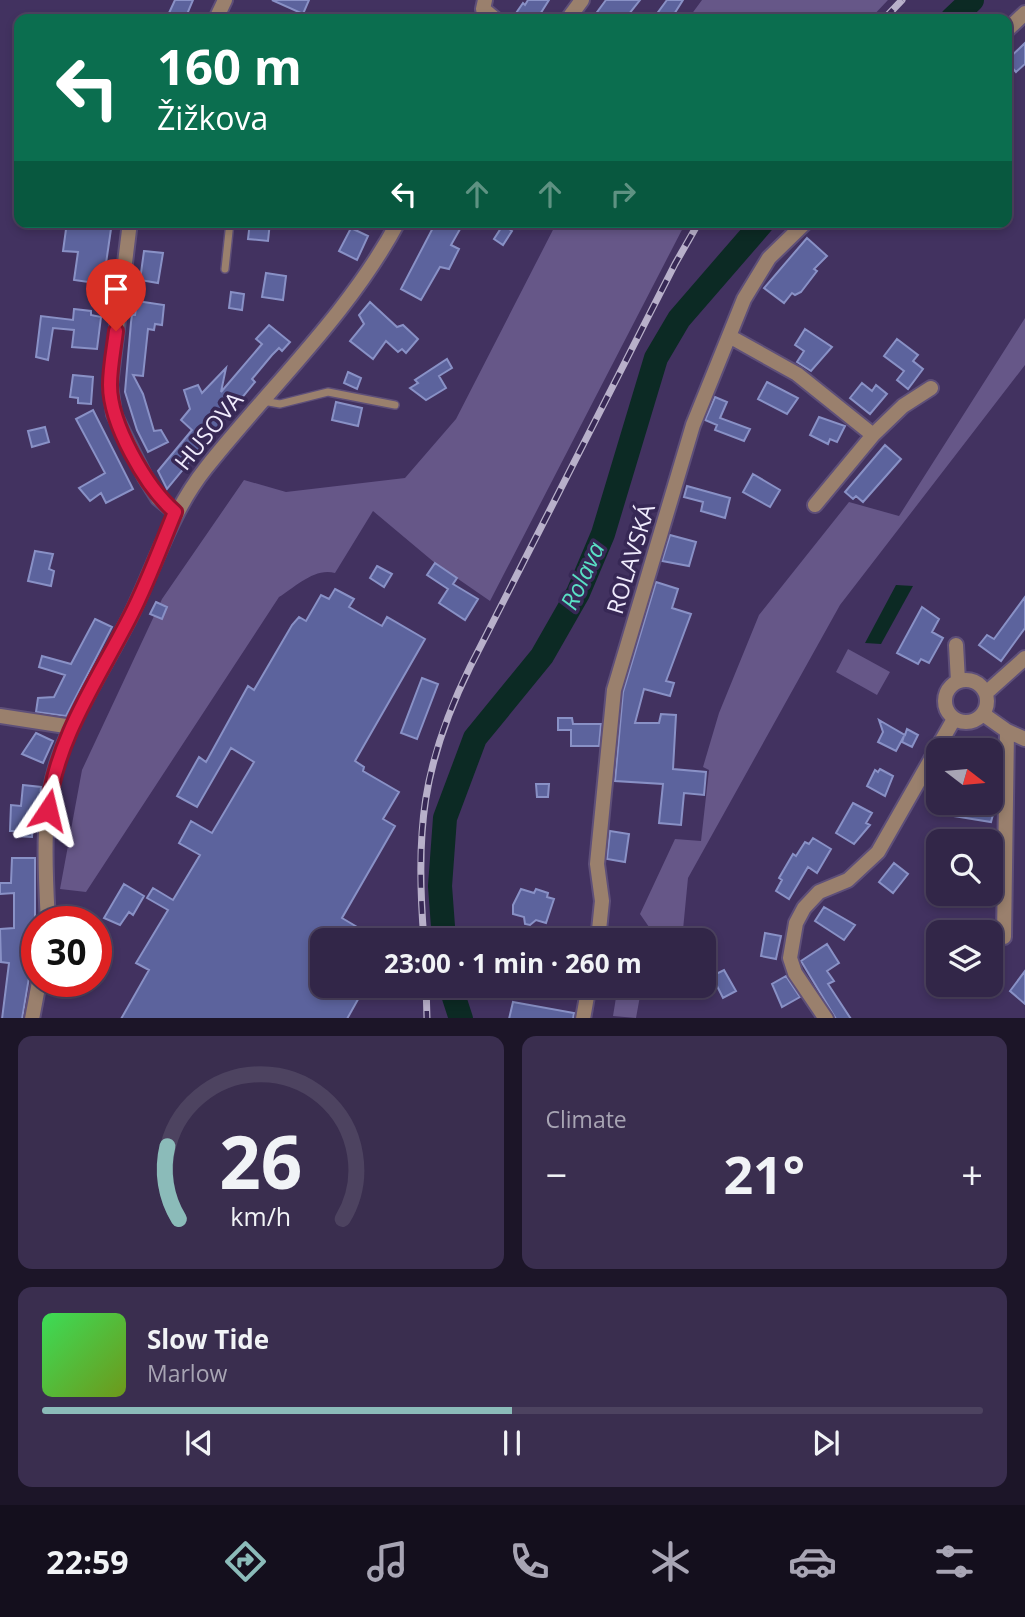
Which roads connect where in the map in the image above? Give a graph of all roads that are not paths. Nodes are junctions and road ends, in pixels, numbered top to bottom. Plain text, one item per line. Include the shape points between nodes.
1 (1025, 13) edge
2 (1012, 25) edge
3 (129, 228) edge
4 (229, 228) edge
5 (395, 228) edge
6 (800, 228) edge
7 (225, 268) dead end
8 (729, 336) junction
9 (931, 388) dead end
10 (262, 401) junction
11 (395, 405) dead end
12 (873, 435) junction
13 (815, 505) dead end
14 (175, 512) junction
15 (956, 645) dead end
16 (1025, 658) edge
17 (958, 681) junction
18 (986, 693) junction
19 (983, 714) junction
20 (0, 716) edge
21 (954, 719) junction
22 (72, 727) junction
23 (1007, 731) junction
24 (1025, 739) edge
25 (47, 906) edge
26 (599, 928) edge
27 (1004, 937) dead end
28 (36, 997) edge
29 (587, 998) edge
30 (32, 1018) edge
31 (583, 1018) edge
32 (826, 1018) edge

1 - 2 street
3 - 14 street via 110,385 114,414 158,498
4 - 7 lane
5 - 10 street, HUSOVA via 368,275
6 - 8 street, ROLAVSKÁ via 769,258 744,299
8 - 12 street via 797,374
8 - 26 street, ROLAVSKÁ via 693,425 614,690 597,864 602,901
9 - 12 street via 903,406
10 - 11 lane via 280,404 328,392
10 - 14 street, HUSOVA
12 - 13 street
14 - 22 street, HUSOVA via 132,612
15 - 17 street
16 - 18 street
17 - 18 street via 975,681
17 - 21 street via 945,699
18 - 19 street via 988,704
19 - 21 street via 970,722
19 - 23 street
20 - 22 street
21 - 32 street via 878,852 848,880 819,892 796,923 790,958
22 - 25 street, HUSOVA via 49,802 44,849
23 - 24 street
23 - 27 street
28 - 30 street
29 - 31 street

